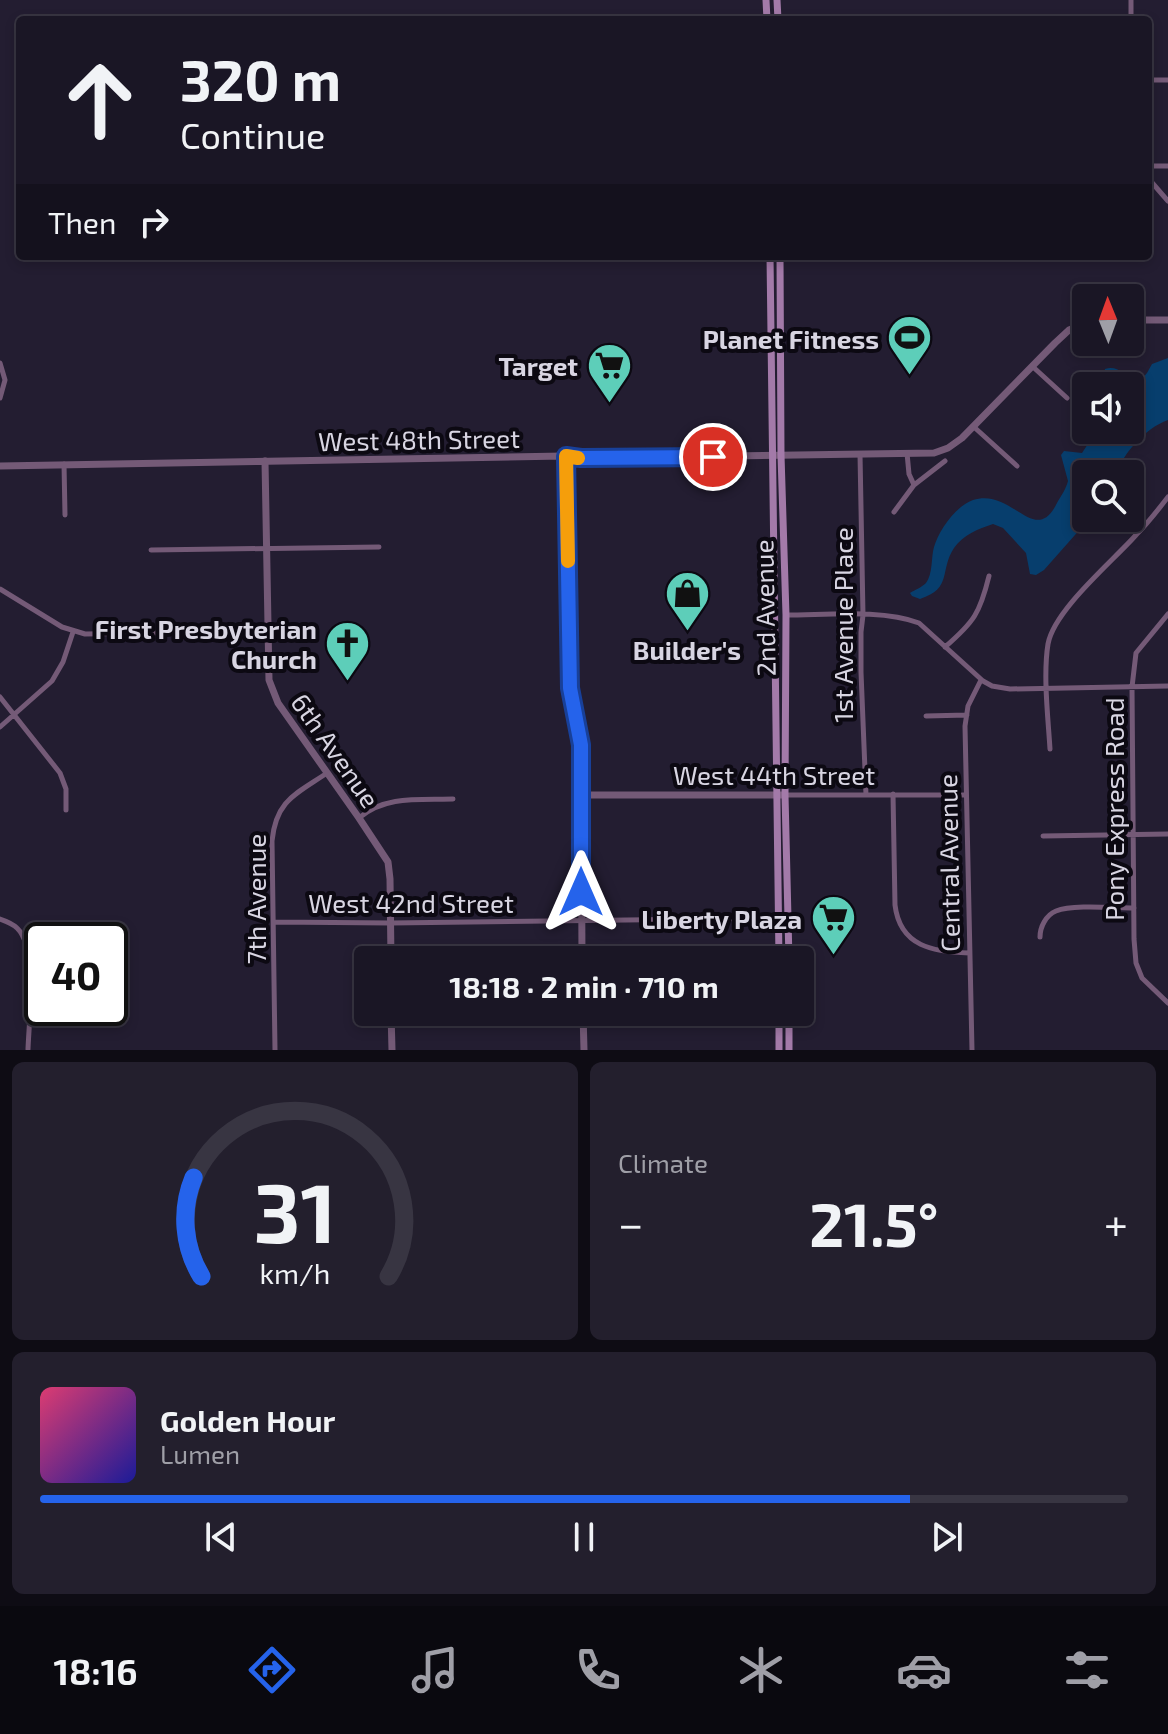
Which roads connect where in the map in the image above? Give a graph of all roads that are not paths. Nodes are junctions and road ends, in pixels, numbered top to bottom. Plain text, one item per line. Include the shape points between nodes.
1 (1152, 183) edge
2 (1168, 201) edge
3 (770, 260) edge
4 (780, 260) edge
5 (1144, 320) edge
6 (1168, 320) edge
7 (1072, 329) edge
8 (0, 363) edge
9 (1032, 366) junction
10 (0, 398) edge
11 (1067, 398) dead end
12 (713, 427) dead end
13 (974, 427) junction
14 (907, 453) junction
15 (860, 454) junction
16 (566, 456) junction
17 (777, 456) junction
18 (713, 457) junction
19 (265, 461) junction
20 (945, 461) dead end
21 (64, 464) junction
22 (0, 466) edge
23 (1017, 466) dead end
24 (914, 485) junction
25 (1168, 497) edge
26 (894, 512) dead end
27 (65, 515) dead end
28 (379, 547) dead end
29 (267, 548) junction
30 (151, 550) dead end
31 (989, 576) dead end
32 (0, 589) edge
33 (1168, 614) edge
34 (786, 615) junction
35 (863, 615) junction
36 (569, 627) joint
37 (268, 631) junction
38 (73, 632) junction
39 (945, 647) junction
40 (981, 680) junction
41 (1168, 686) edge
42 (1132, 687) junction
43 (1047, 688) junction
44 (0, 697) edge
45 (14, 714) junction
46 (967, 715) junction
47 (926, 716) dead end
48 (0, 727) edge
49 (1050, 749) dead end
50 (327, 773) junction
51 (893, 794) junction
52 (581, 795) junction
53 (781, 795) junction
54 (866, 795) junction
55 (966, 795) junction
56 (453, 799) dead end
57 (66, 810) dead end
58 (359, 818) junction
59 (1168, 834) edge
60 (1134, 835) junction
61 (1043, 836) dead end
62 (1134, 908) junction
63 (779, 918) junction
64 (0, 919) edge
65 (789, 919) junction
66 (582, 920) junction
67 (274, 922) junction
68 (391, 923) junction
69 (1040, 937) dead end
70 (391, 946) edge
71 (582, 946) edge
72 (779, 946) edge
73 (789, 946) edge
74 (969, 953) junction
75 (1168, 1003) edge
76 (391, 1026) edge
77 (583, 1026) edge
78 (779, 1026) edge
79 (789, 1026) edge
80 (28, 1049) edge
81 (275, 1050) edge
82 (392, 1050) edge
83 (584, 1050) edge
84 (779, 1050) edge
85 (789, 1050) edge
86 (972, 1050) edge

1 - 2 street
3 - 17 main road, 2nd Avenue
4 - 17 main road, 2nd Avenue
5 - 6 street
7 - 9 street, West 48th Street
8 - 10 street via 5,380
9 - 11 street
9 - 13 street, West 48th Street
12 - 18 street
13 - 14 street, West 48th Street via 948,448
13 - 23 street
14 - 15 street, West 48th Street
14 - 24 street
15 - 17 street, West 48th Street
15 - 35 street, 1st Avenue Place
16 - 18 street, West 48th Street
16 - 19 street, West 48th Street
16 - 36 street
17 - 18 street, West 48th Street
17 - 34 main road, 2nd Avenue
17 - 53 main road, 2nd Avenue
19 - 21 street, West 48th Street
19 - 29 street, 6th Avenue
20 - 24 street
21 - 22 street, West 48th Street
21 - 27 street
24 - 26 street
25 - 43 street via 1059,619 1048,643
28 - 29 street
29 - 30 street
29 - 37 street, 6th Avenue
31 - 39 street via 975,618
32 - 38 street
33 - 42 street, Pony Express Road via 1136,653
34 - 35 street
34 - 53 main road, 2nd Avenue
35 - 39 street via 919,623
35 - 54 street, 1st Avenue Place
36 - 52 street
37 - 38 street
37 - 50 street, 6th Avenue via 272,691
38 - 45 street via 52,681
39 - 40 street
40 - 43 street via 1010,689
40 - 46 street, Central Avenue
41 - 42 street
42 - 43 street
42 - 60 street, Pony Express Road
43 - 49 street
44 - 45 street
45 - 48 street
45 - 57 street via 60,773
46 - 47 street
46 - 55 street, Central Avenue
50 - 58 street, 6th Avenue
50 - 67 street, 7th Avenue via 277,814 272,841
51 - 54 street, West 44th Street
51 - 55 street, West 44th Street
51 - 74 street via 899,922 927,948
52 - 53 street, West 44th Street
52 - 66 street
53 - 54 street, West 44th Street
53 - 63 main road, 2nd Avenue
53 - 65 main road, 2nd Avenue
55 - 74 street, Central Avenue
56 - 58 street via 383,803
58 - 68 street, 6th Avenue via 388,862
59 - 60 street
60 - 61 street
60 - 62 street, Pony Express Road
62 - 69 street via 1054,911
62 - 75 street, Pony Express Road via 1136,963 1142,978
63 - 65 street, West 42nd Street
63 - 66 street, West 42nd Street
63 - 72 main road, 2nd Avenue
64 - 80 street via 19,929 28,947
65 - 73 main road, 2nd Avenue
66 - 68 street, West 42nd Street
66 - 71 street
67 - 68 street, West 42nd Street
67 - 81 street, 7th Avenue
68 - 70 street, 6th Avenue
74 - 86 street, Central Avenue
76 - 82 street
77 - 83 street
78 - 84 main road
79 - 85 main road

